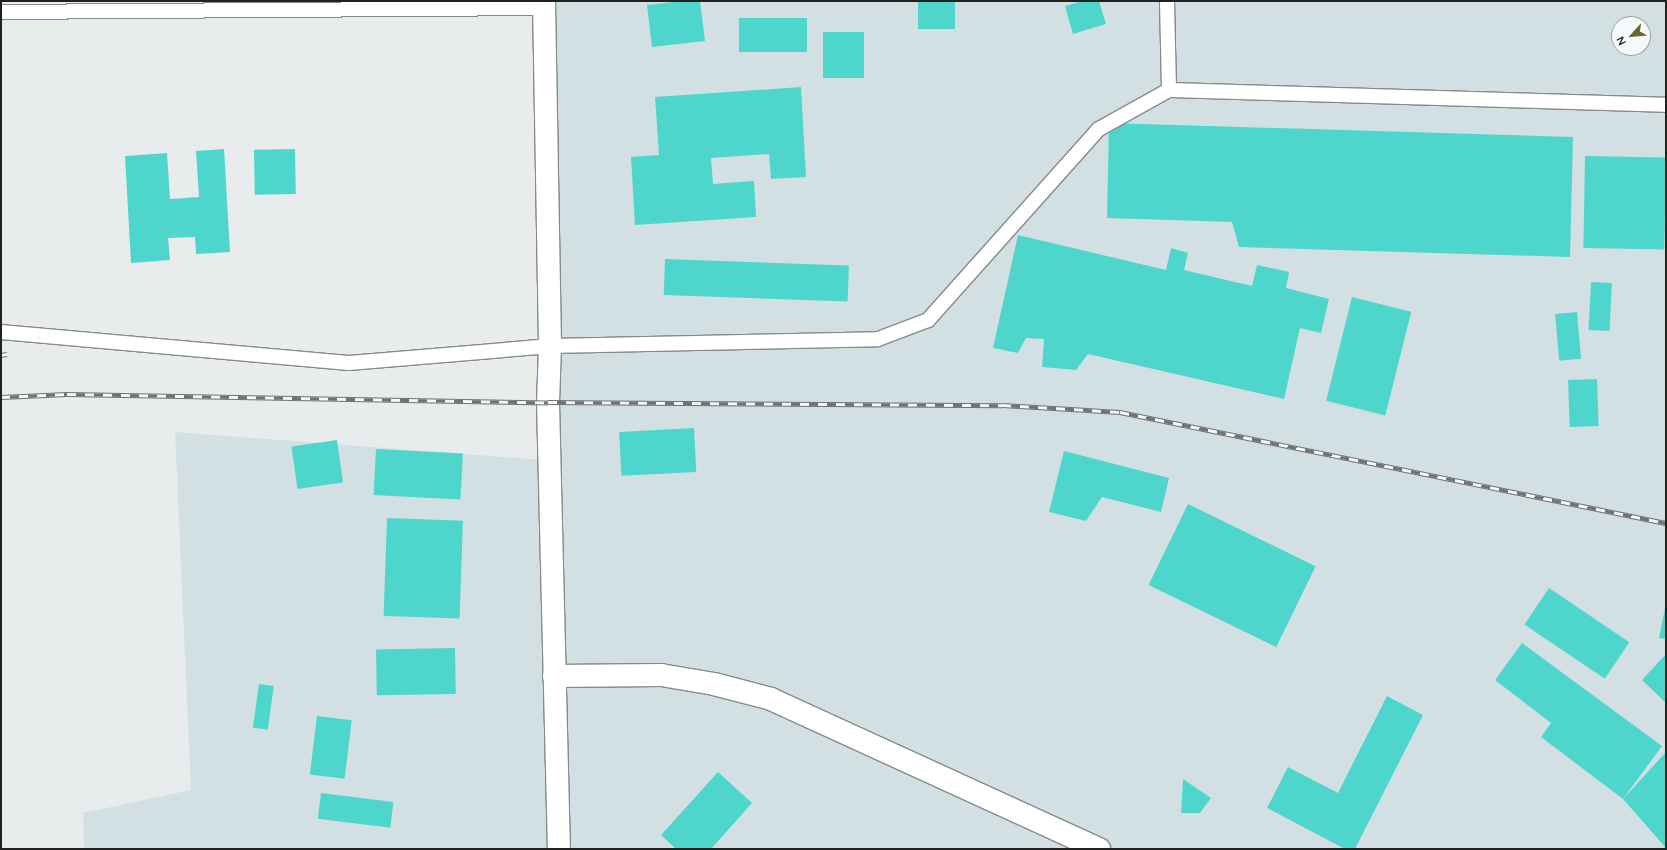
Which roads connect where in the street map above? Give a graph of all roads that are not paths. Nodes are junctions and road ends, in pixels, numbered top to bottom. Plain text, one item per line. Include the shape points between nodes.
1 (1167, 1) edge
2 (544, 4) edge
3 (1, 12) edge
4 (1168, 90) junction
5 (1666, 106) edge
6 (1, 332) edge
7 (550, 346) junction
8 (554, 676) junction
9 (559, 849) edge
10 (1099, 849) edge

1 - 4 lane
2 - 3 lane
2 - 7 street
4 - 5 lane
4 - 7 lane via 1099,129 928,320 878,339
6 - 7 lane via 349,363
7 - 8 street via 548,402
8 - 9 street
8 - 10 street via 661,675 714,684 771,699

